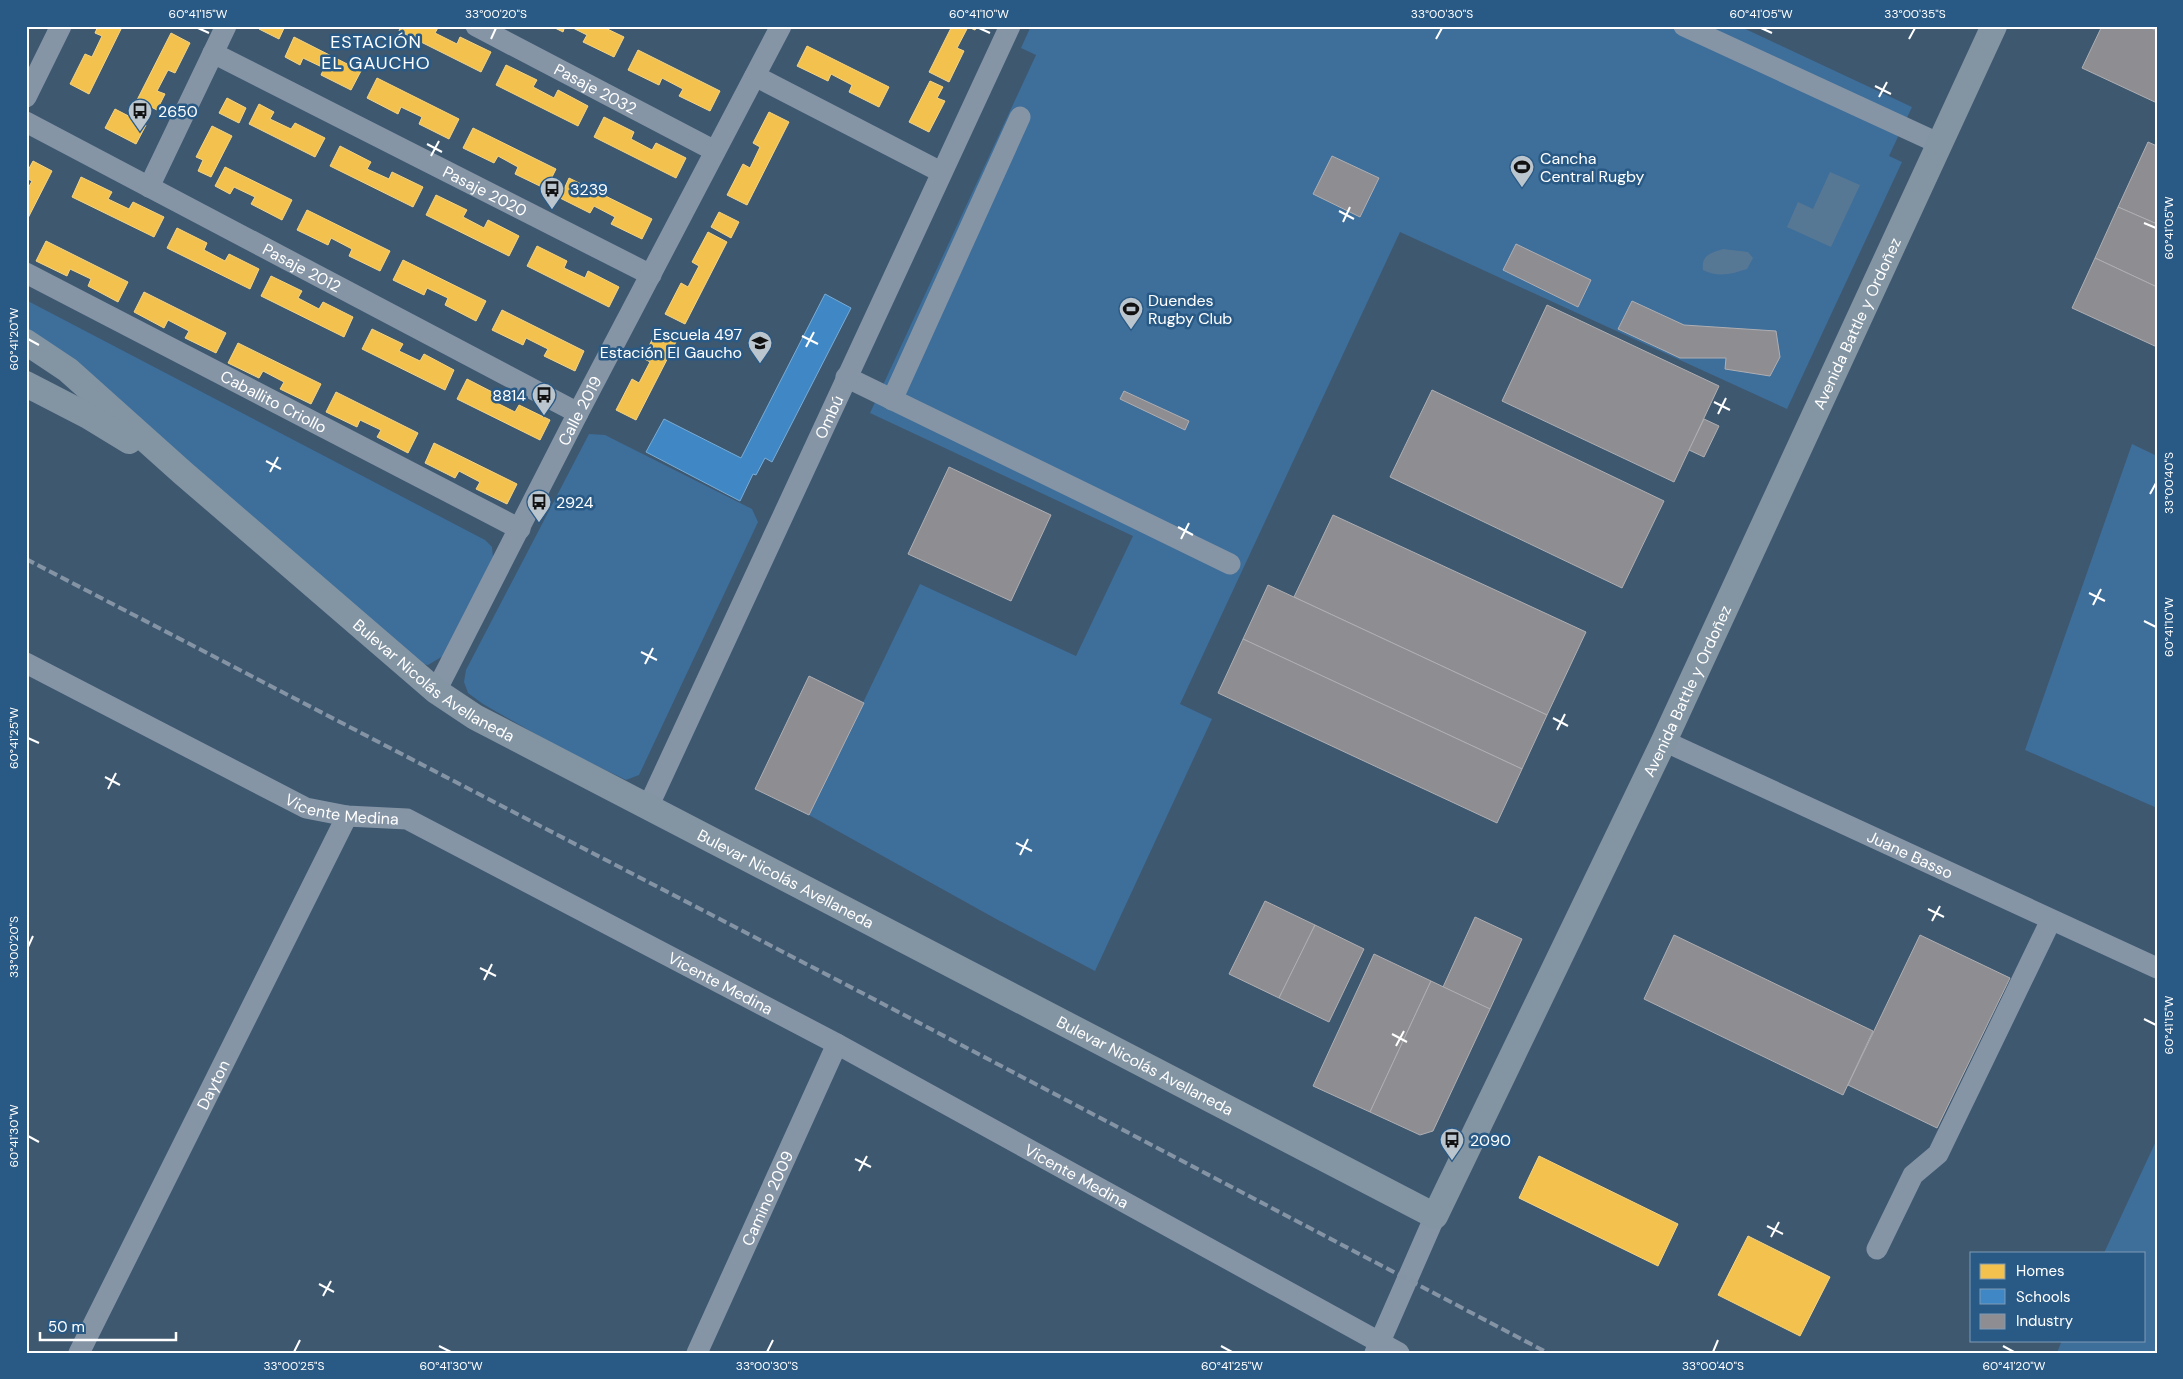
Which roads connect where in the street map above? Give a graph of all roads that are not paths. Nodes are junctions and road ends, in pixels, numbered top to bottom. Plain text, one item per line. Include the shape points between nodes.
1 (61, 26) edge
2 (226, 26) edge
3 (476, 26) edge
4 (781, 26) edge
5 (1010, 26) edge
6 (1684, 26) edge
7 (1994, 26) edge
8 (213, 53) junction
9 (755, 76) junction
10 (26, 97) edge
11 (1020, 117) dead end
12 (26, 122) edge
13 (1940, 144) junction
14 (715, 151) junction
15 (941, 172) junction
16 (149, 187) junction
17 (26, 273) edge
18 (651, 275) junction
19 (26, 342) edge
20 (846, 377) junction
21 (26, 384) edge
22 (892, 400) junction
23 (578, 413) junction
24 (183, 473) junction
25 (520, 529) junction
26 (1230, 564) dead end
27 (26, 663) edge
28 (436, 691) junction
29 (1664, 741) junction
30 (648, 807) junction
31 (347, 816) junction
32 (2051, 920) junction
33 (2157, 968) edge
34 (837, 1044) junction
35 (1435, 1216) junction
36 (1877, 1249) dead end
37 (1377, 1348) edge
38 (79, 1353) edge
39 (697, 1353) edge
40 (1399, 1353) edge

1 - 10 street
2 - 8 street
3 - 14 street, Pasaje 2032
4 - 9 street, Calle 2019
5 - 15 street, Ombú
6 - 13 street
7 - 13 main road, Avenida Battle y Ordoñez
8 - 16 street
8 - 18 street, Pasaje 2020
9 - 14 street, Calle 2019
9 - 15 street
11 - 22 street
12 - 16 street, Pasaje 2012
13 - 29 main road, Avenida Battle y Ordoñez
14 - 18 street, Calle 2019
15 - 20 street, Ombú
16 - 23 street, Pasaje 2012
17 - 25 street, Caballito Criollo
18 - 23 street, Calle 2019
19 - 24 main road, Bulevar Nicolás Avellaneda via 68,370
20 - 22 street
20 - 30 street, Ombú
21 - 24 main road, Bulevar Nicolás Avellaneda via 88,416
22 - 26 street
23 - 25 street, Calle 2019
24 - 28 main road, Bulevar Nicolás Avellaneda
25 - 28 street, Calle 2019
27 - 31 street, Vicente Medina via 306,808
28 - 30 main road, Bulevar Nicolás Avellaneda via 475,717
29 - 32 street, Juane Basso
29 - 35 main road, Avenida Battle y Ordoñez
30 - 35 main road, Bulevar Nicolás Avellaneda
31 - 34 street, Vicente Medina via 407,819
31 - 38 street, Dayton
32 - 33 street, Juane Basso
32 - 36 street via 1938,1154 1913,1175
34 - 37 street, Vicente Medina
34 - 39 street, Camino 2009
35 - 37 street, Avenida Battle y Ordoñez
37 - 40 street, Vicente Medina

